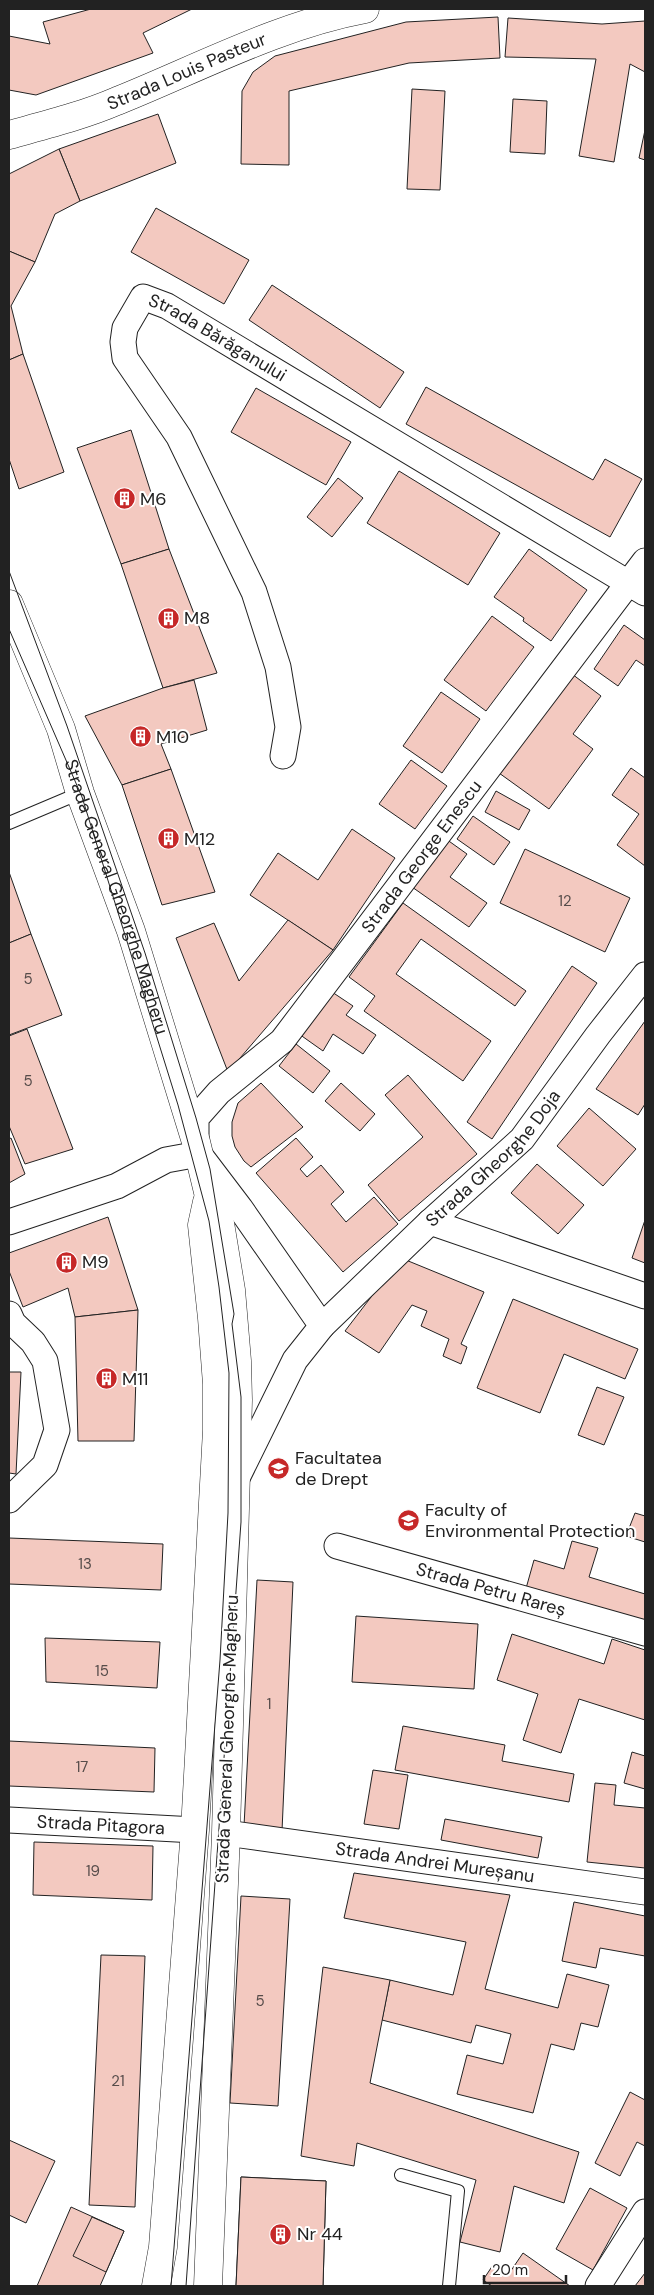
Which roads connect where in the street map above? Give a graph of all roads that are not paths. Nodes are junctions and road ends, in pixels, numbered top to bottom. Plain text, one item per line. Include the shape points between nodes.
1 (365, 9) edge
2 (9, 135) edge
3 (645, 561) edge
4 (636, 587) edge
5 (9, 604) edge
6 (283, 756) dead end
7 (80, 793) junction
8 (9, 823) edge
9 (645, 975) edge
10 (198, 1148) junction
11 (209, 1196) junction
12 (9, 1222) edge
13 (430, 1222) junction
14 (645, 1296) edge
15 (9, 1314) edge
16 (322, 1326) junction
17 (234, 1485) junction
18 (9, 1500) edge
19 (337, 1546) dead end
20 (645, 1633) edge
21 (9, 1820) edge
22 (195, 1830) junction
23 (226, 1833) junction
24 (645, 1892) edge
25 (401, 2175) dead end
26 (645, 2212) edge
27 (163, 2247) junction
28 (146, 2286) edge
29 (156, 2286) edge
30 (208, 2286) edge
31 (450, 2286) edge
32 (598, 2286) edge

1 - 2 main road, Strada Louis Pasteur via 312,22 115,102 60,122
3 - 4 street, Strada George Enescu
4 - 6 street, Strada Bărăganului via 167,306 143,297 125,328 122,342 125,358 179,437 254,592 278,667 288,727
4 - 10 street, Strada George Enescu via 282,1041 219,1092 196,1118
5 - 7 main road, Strada General Gheorghe Magheru via 61,729
7 - 8 lane
7 - 10 main road, Strada General Gheorghe Magheru via 131,932
9 - 13 street, Strada Gheorghe Doja via 522,1139
10 - 11 main road, Strada General Gheorghe Magheru
10 - 12 street via 166,1160 117,1186
10 - 16 street
11 - 17 main road, Strada General Gheorghe Magheru via 218,1211 236,1349 238,1400
11 - 22 main road, Strada General Gheorghe Magheru via 202,1225 217,1384 217,1430
13 - 14 street
13 - 16 street, Strada Gheorghe Doja
15 - 18 street via 45,1361 57,1430 45,1466
16 - 17 street, Strada Gheorghe Doja via 295,1360
17 - 23 main road, Strada General Gheorghe Magheru
19 - 20 street, Strada Petru Rareș
21 - 22 street, Strada Pitagora
22 - 27 main road, Strada General Gheorghe Magheru
23 - 24 street, Strada Andrei Mureșanu
23 - 30 main road, Strada General Gheorghe Magheru
25 - 31 lane via 458,2191
26 - 32 street
27 - 28 street
27 - 29 main road, Strada General Gheorghe Magheru

